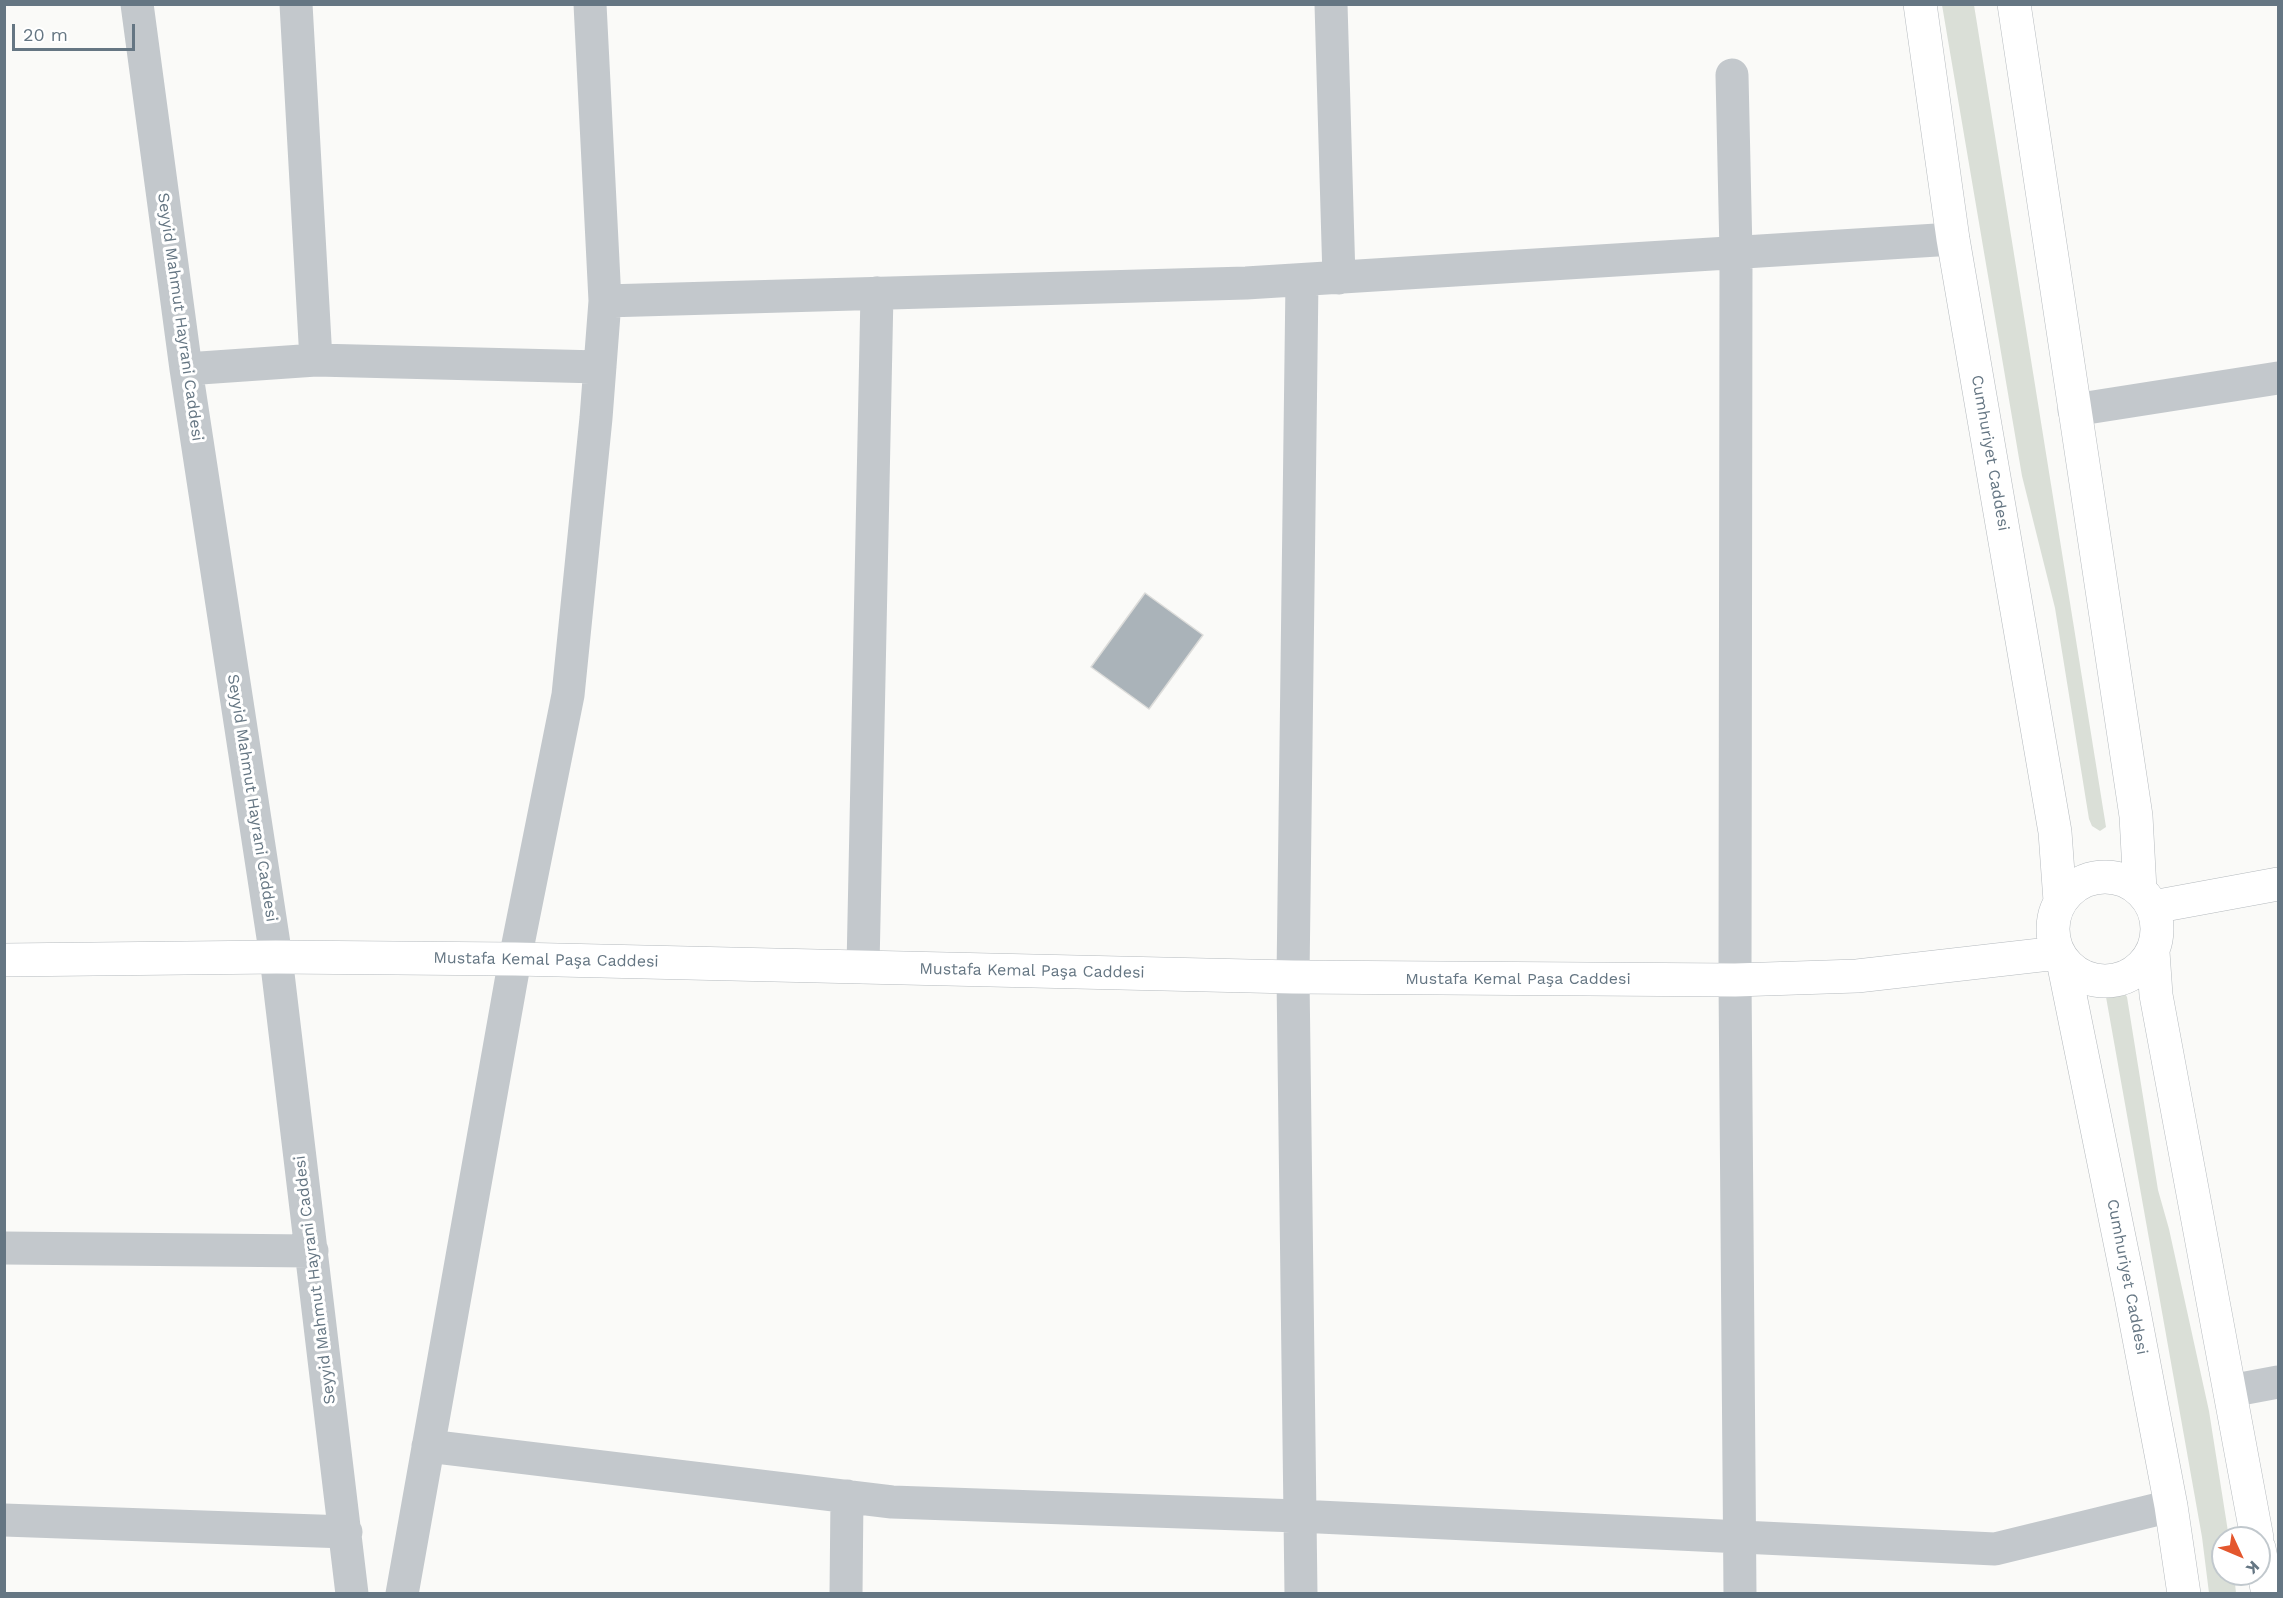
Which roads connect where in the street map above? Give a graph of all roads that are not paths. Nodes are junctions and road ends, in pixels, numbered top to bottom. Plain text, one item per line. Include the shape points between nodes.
1 (137, 4) edge
2 (296, 4) edge
3 (590, 4) edge
4 (1331, 4) edge
5 (1920, 4) edge
6 (2014, 4) edge
7 (1731, 75) dead end
8 (1953, 239) junction
9 (1736, 253) junction
10 (1339, 278) junction
11 (1302, 280) junction
12 (877, 293) junction
13 (604, 301) junction
14 (316, 360) junction
15 (600, 367) junction
16 (186, 369) junction
17 (2278, 378) edge
18 (2074, 410) junction
19 (2278, 884) edge
20 (2147, 898) junction
21 (2060, 901) junction
22 (2153, 952) junction
23 (276, 957) junction
24 (2061, 957) junction
25 (515, 959) junction
26 (4, 960) edge
27 (863, 967) junction
28 (1293, 977) junction
29 (1735, 980) junction
30 (4, 1248) edge
31 (312, 1251) junction
32 (2278, 1382) edge
33 (2230, 1391) junction
34 (428, 1446) junction
35 (847, 1496) junction
36 (2171, 1506) junction
37 (1298, 1516) junction
38 (4, 1520) edge
39 (2255, 1526) edge
40 (346, 1532) junction
41 (1739, 1538) junction
42 (352, 1593) edge
43 (402, 1593) edge
44 (846, 1593) edge
45 (1301, 1593) edge
46 (1740, 1593) edge
47 (2184, 1593) edge

1 - 16 street, Seyyid Mahmut Hayrani Caddesi
2 - 14 street
3 - 13 street
4 - 10 street
5 - 8 main road, Cumhuriyet Caddesi
6 - 18 main road
7 - 9 street
8 - 9 street
8 - 21 main road, Cumhuriyet Caddesi via 2055,832
9 - 10 street
9 - 29 street
10 - 11 street
11 - 12 street
11 - 28 street
12 - 13 street
12 - 27 street
13 - 15 street
14 - 15 street
14 - 16 street
15 - 25 street via 568,694
16 - 23 street, Seyyid Mahmut Hayrani Caddesi
17 - 18 street
18 - 20 main road
19 - 20 main road
20 - 21 main road via 2117,877 2091,878
20 - 22 main road via 2158,930
21 - 24 main road, Cumhuriyet Caddesi via 2052,927
22 - 24 main road via 2132,974 2118,980 2088,979
22 - 33 main road via 2156,994
23 - 25 main road, Mustafa Kemal Paşa Caddesi
23 - 26 main road, Mustafa Kemal Paşa Caddesi
23 - 31 street, Seyyid Mahmut Hayrani Caddesi
24 - 29 main road, Mustafa Kemal Paşa Caddesi via 1857,976
24 - 36 main road, Cumhuriyet Caddesi
25 - 27 main road, Mustafa Kemal Paşa Caddesi
25 - 34 street
27 - 28 main road, Mustafa Kemal Paşa Caddesi
28 - 29 main road, Mustafa Kemal Paşa Caddesi
28 - 37 street
29 - 41 street
30 - 31 street
31 - 40 street, Seyyid Mahmut Hayrani Caddesi
32 - 33 street
33 - 39 main road
34 - 35 street
34 - 43 street
35 - 37 street via 892,1502
35 - 44 street
36 - 41 street via 1995,1549
36 - 47 main road, Cumhuriyet Caddesi
37 - 41 street
37 - 45 street
38 - 40 street
40 - 42 street, Seyyid Mahmut Hayrani Caddesi
41 - 46 street

